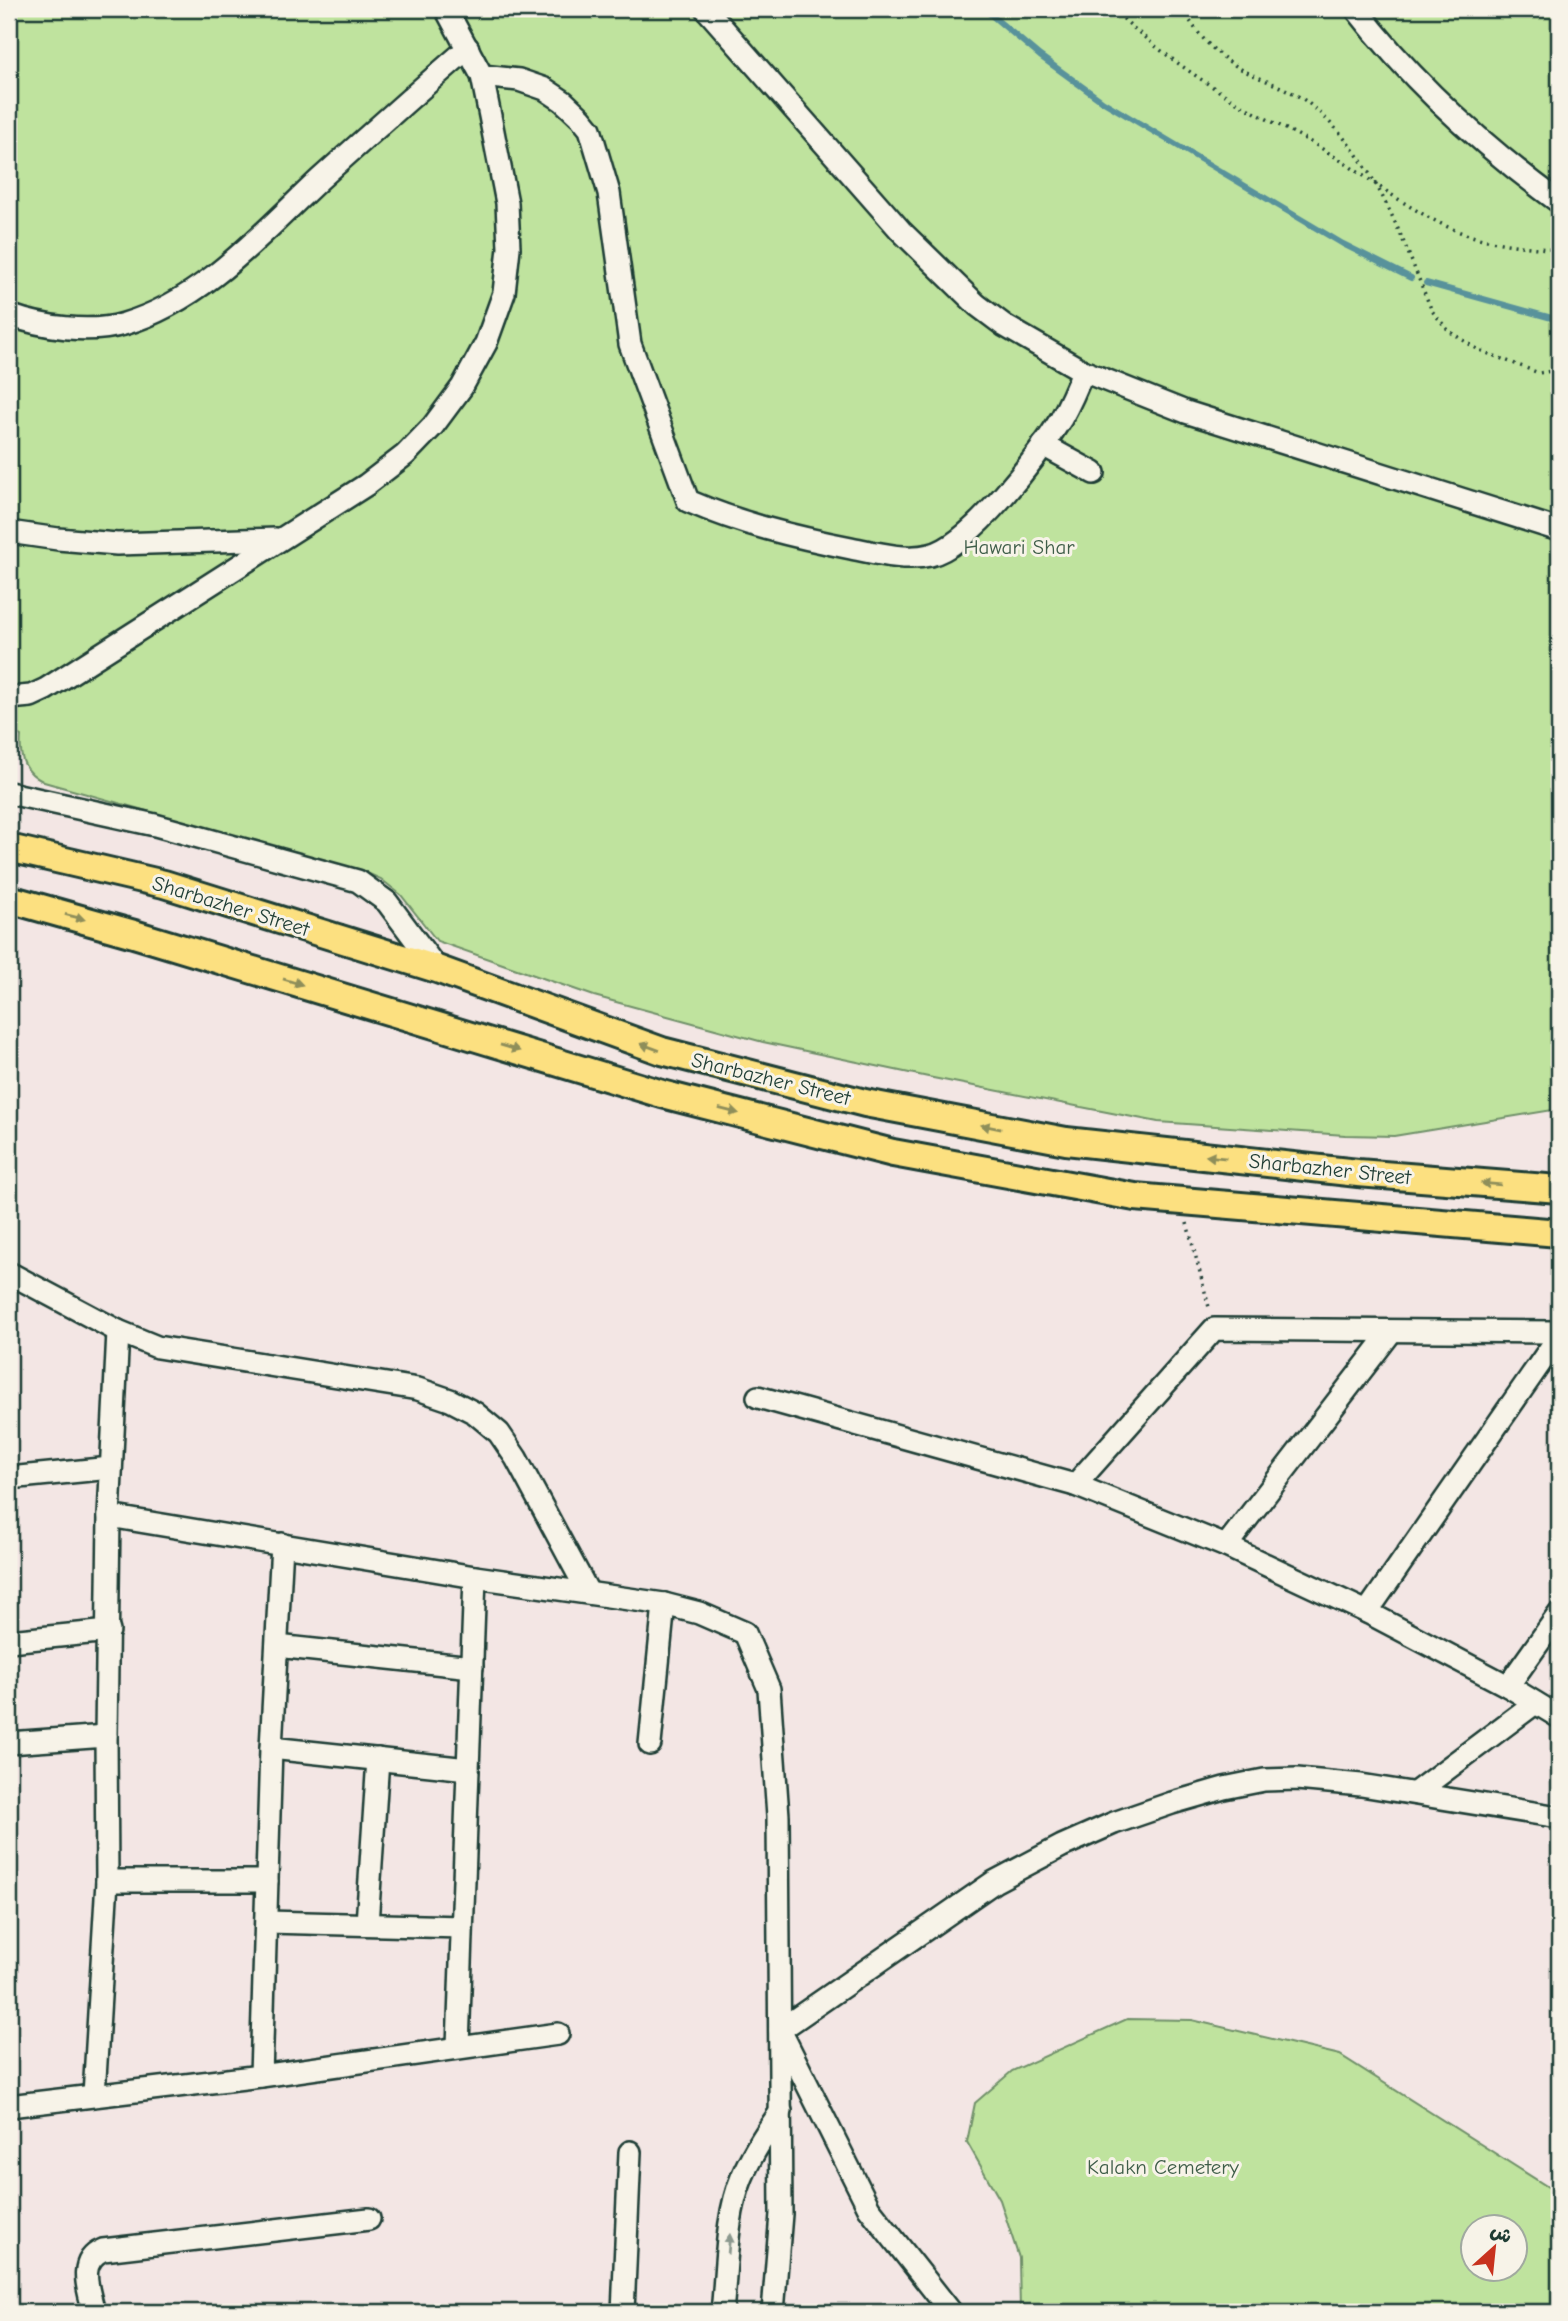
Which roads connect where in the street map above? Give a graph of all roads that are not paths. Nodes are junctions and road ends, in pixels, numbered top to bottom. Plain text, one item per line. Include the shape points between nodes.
1 (446, 9) edge
2 (706, 9) edge
3 (1356, 9) edge
4 (468, 48) junction
5 (482, 76) junction
6 (1559, 202) edge
7 (9, 315) edge
8 (1083, 370) junction
9 (1043, 445) junction
10 (1094, 473) dead end
11 (1559, 530) edge
12 (9, 532) edge
13 (278, 539) junction
14 (10, 699) edge
15 (9, 793) edge
16 (9, 848) edge
17 (9, 899) edge
18 (437, 969) junction
19 (829, 1094) junction
20 (820, 1135) junction
21 (1559, 1189) edge
22 (1559, 1233) edge
23 (9, 1273) edge
24 (118, 1331) junction
25 (1391, 1332) junction
26 (1559, 1334) edge
27 (758, 1397) dead end
28 (111, 1468) junction
29 (9, 1478) edge
30 (1075, 1485) junction
31 (109, 1516) junction
32 (282, 1544) junction
33 (1226, 1546) junction
34 (475, 1577) junction
35 (588, 1592) junction
36 (664, 1604) junction
37 (1367, 1612) junction
38 (1559, 1614) edge
39 (109, 1631) junction
40 (9, 1641) edge
41 (276, 1646) junction
42 (472, 1667) junction
43 (1508, 1686) junction
44 (1535, 1703) junction
45 (1559, 1717) edge
46 (106, 1736) junction
47 (9, 1743) edge
48 (650, 1744) dead end
49 (271, 1748) junction
50 (378, 1759) junction
51 (468, 1769) junction
52 (1415, 1793) junction
53 (1559, 1817) edge
54 (107, 1881) junction
55 (267, 1881) junction
56 (267, 1922) junction
57 (367, 1924) junction
58 (462, 1927) junction
59 (780, 2030) junction
60 (558, 2034) dead end
61 (458, 2046) junction
62 (261, 2076) junction
63 (94, 2095) junction
64 (9, 2106) edge
65 (781, 2111) junction
66 (630, 2152) dead end
67 (369, 2219) dead end
68 (94, 2312) edge
69 (623, 2312) edge
70 (722, 2312) edge
71 (773, 2312) edge
72 (951, 2312) edge

1 - 4 street
2 - 8 street via 930,261 1005,326
3 - 6 street via 1467,127
4 - 5 street
4 - 7 street via 215,276 164,309 122,325 77,329
5 - 9 street via 519,80 545,89 590,130 609,193 629,344 688,501 807,540 901,556 931,555 975,526
5 - 13 street via 507,203 509,248 504,293 486,343 462,387 405,455 366,485
8 - 9 street
8 - 11 street via 1186,412
9 - 10 street
12 - 13 street via 117,544
13 - 14 street via 46,689
15 - 18 street via 155,825 358,881 387,902
16 - 18 main road, Sharbazher Street via 163,884
17 -> 20 main road, Sharbazher Street via 662,1094
19 -> 18 main road, Sharbazher Street via 662,1051
19 - 20 main road
21 -> 19 main road, Sharbazher Street via 1066,1141
20 - 22 main road, Sharbazher Street via 1135,1197
23 - 24 street
24 - 28 street
24 - 35 street via 157,1347 418,1389 475,1413 499,1433 516,1458
25 - 26 street
25 - 30 street via 1214,1329
25 - 33 street
26 - 37 street
27 - 30 street
28 - 29 street
28 - 31 street
30 - 33 street
31 - 32 street
31 - 39 street
32 - 34 street
32 - 41 street
33 - 37 street
34 - 35 street
34 - 42 street
35 - 36 street
36 - 48 street
36 - 59 street via 744,1633 769,1689 778,1816
37 - 43 street
38 - 43 street
39 - 40 street
39 - 46 street
41 - 42 street
41 - 49 street
42 - 51 street
43 - 44 street
44 - 45 street
44 - 52 street
46 - 47 street
46 - 54 street
49 - 50 street
49 - 55 street
50 - 51 street
50 - 57 street
51 - 58 street
52 - 53 street
52 - 59 street via 1297,1779 1264,1780 1198,1795 1114,1823 994,1882
54 - 55 street
54 - 63 street
55 - 56 street
56 - 57 street
56 - 62 street
57 - 58 street
58 - 61 street
59 - 65 street
59 - 72 street via 869,2208
60 - 61 street
61 - 62 street
62 - 63 street
63 - 64 street
70 -> 65 street via 731,2216 741,2179 758,2143
65 - 71 street via 782,2214
66 - 69 street
67 - 68 street via 103,2250 92,2256 86,2267

